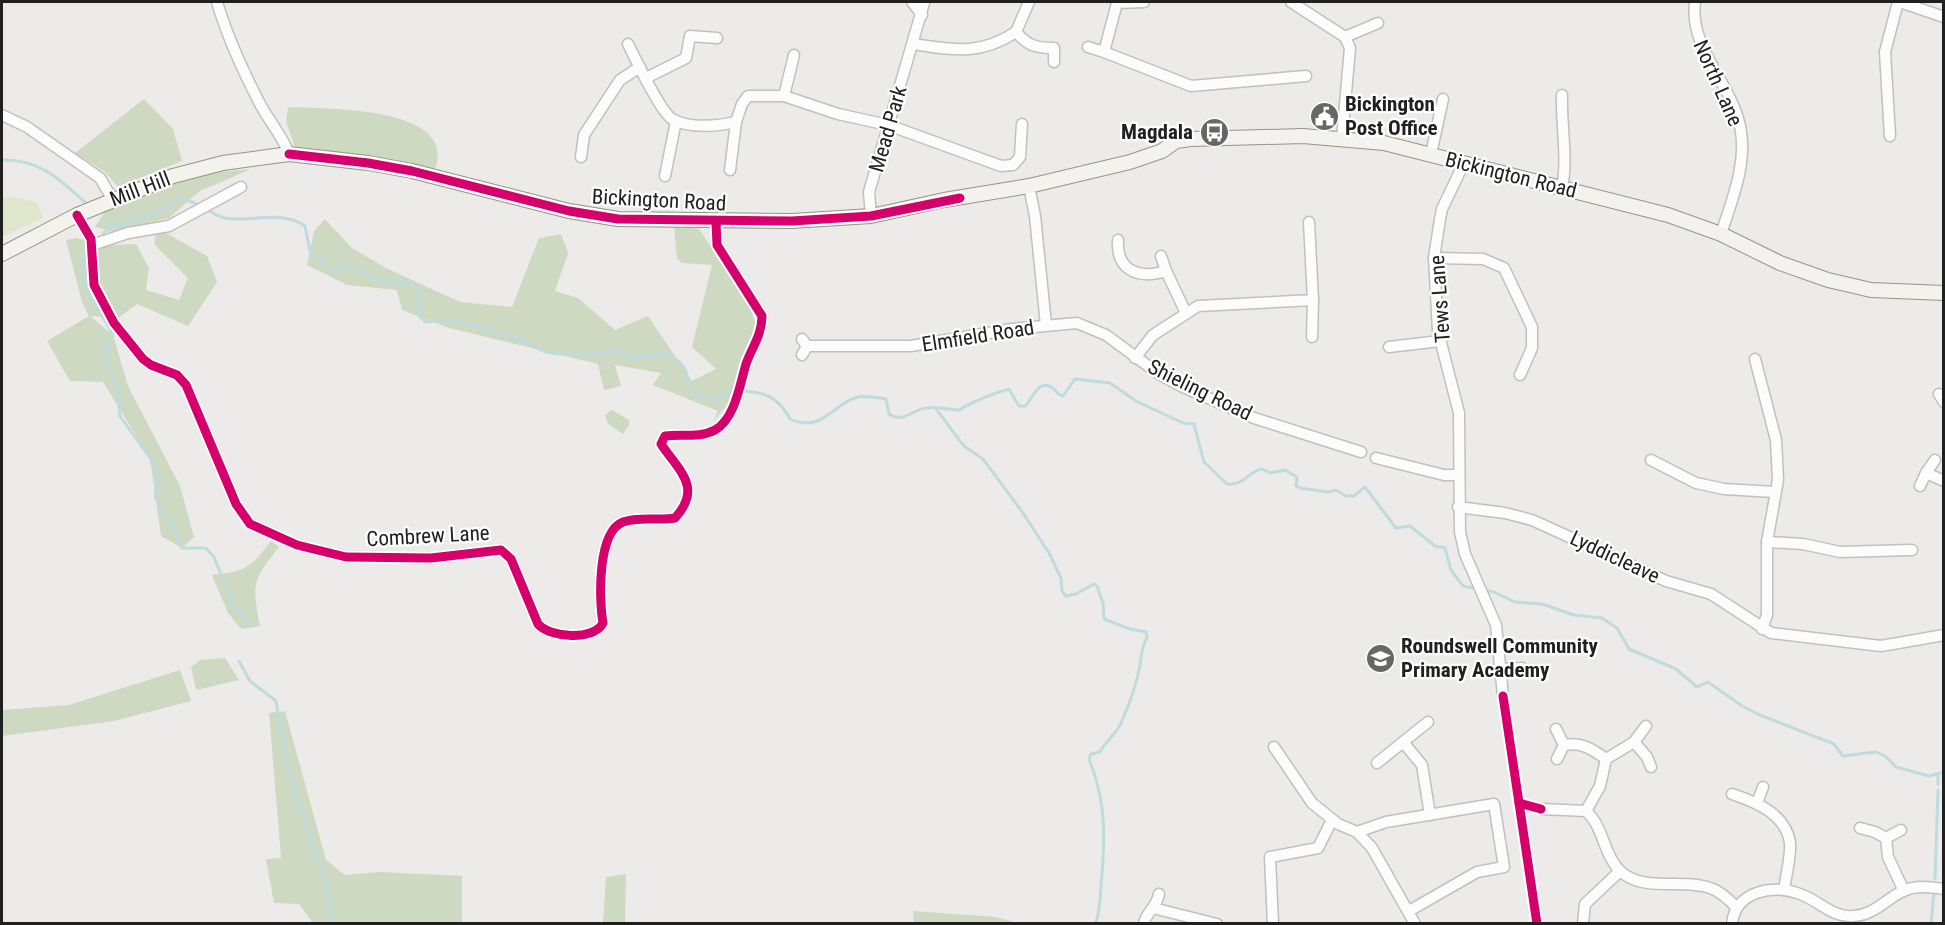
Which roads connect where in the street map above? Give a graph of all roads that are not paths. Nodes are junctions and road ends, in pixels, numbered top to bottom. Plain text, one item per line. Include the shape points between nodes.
1 (217, 2) edge
2 (912, 2) edge
3 (1029, 2) edge
4 (1117, 2) edge
5 (1144, 2) edge
6 (1291, 2) edge
7 (1695, 2) edge
8 (1899, 2) edge
9 (924, 3) edge
10 (922, 15) junction
11 (1944, 17) edge
12 (1378, 23) dead end
13 (1016, 32) junction
14 (1345, 37) junction
15 (717, 38) dead end
16 (628, 44) dead end
17 (914, 44) junction
18 (1088, 47) dead end
19 (1104, 52) junction
20 (794, 55) dead end
21 (1054, 62) dead end
22 (640, 67) junction
23 (1306, 76) dead end
24 (646, 78) junction
25 (1562, 95) dead end
26 (784, 96) junction
27 (1443, 99) dead end
28 (2, 115) edge
29 (676, 121) junction
30 (736, 122) junction
31 (1022, 124) dead end
32 (888, 125) junction
33 (1890, 136) dead end
34 (1342, 138) junction
35 (289, 154) junction
36 (1431, 154) junction
37 (581, 157) dead end
38 (1464, 163) junction
39 (730, 171) dead end
40 (665, 176) dead end
41 (1029, 186) junction
42 (241, 187) dead end
43 (1562, 188) junction
44 (113, 200) junction
45 (77, 215) junction
46 (871, 216) junction
47 (716, 222) junction
48 (1309, 222) dead end
49 (1721, 234) junction
50 (92, 245) junction
51 (1106, 252) dead end
52 (2, 254) edge
53 (1161, 256) dead end
54 (1434, 258) junction
55 (1166, 270) junction
56 (1944, 293) edge
57 (1313, 300) junction
58 (1186, 313) junction
59 (1046, 325) junction
60 (1312, 337) dead end
61 (1440, 341) junction
62 (803, 347) dead end
63 (1389, 347) dead end
64 (1135, 358) junction
65 (1755, 359) dead end
66 (1520, 375) dead end
67 (1361, 452) dead end
68 (1376, 458) dead end
69 (1651, 460) dead end
70 (1935, 460) dead end
71 (1926, 473) junction
72 (1459, 475) junction
73 (1944, 481) edge
74 (1920, 486) dead end
75 (1774, 492) junction
76 (1458, 507) junction
77 (1767, 542) junction
78 (1912, 550) dead end
79 (1762, 629) junction
80 (1944, 635) edge
81 (1522, 668) dead end
82 (1500, 669) junction
83 (1503, 696) dead end
84 (1428, 722) dead end
85 (1646, 726) dead end
86 (1556, 729) dead end
87 (1403, 742) junction
88 (1635, 742) junction
89 (1564, 745) junction
90 (1274, 747) dead end
91 (1557, 759) dead end
92 (1606, 759) junction
93 (1377, 763) dead end
94 (1651, 767) dead end
95 (1763, 787) dead end
96 (1732, 794) dead end
97 (1758, 803) junction
98 (1541, 809) dead end
99 (1586, 811) junction
100 (1430, 815) junction
101 (1332, 820) junction
102 (1860, 828) dead end
103 (1901, 830) dead end
104 (1357, 832) junction
105 (1886, 838) junction
106 (1620, 871) junction
107 (1944, 889) edge
108 (1784, 890) junction
109 (1904, 891) junction
110 (1160, 894) dead end
111 (1736, 907) junction
112 (1153, 908) junction
113 (1409, 911) junction
114 (1834, 919) edge
115 (1144, 923) edge
116 (1217, 924) edge
117 (1273, 924) edge
118 (1415, 924) edge
119 (1583, 924) edge
120 (1732, 924) edge

1 - 35 street via 228,37 258,101 284,139
2 - 10 street
3 - 13 street
4 - 5 street
4 - 19 street
6 - 14 street
7 - 49 street, North Lane via 1697,40 1715,67 1740,126 1741,165
8 - 11 street
8 - 33 street via 1885,52
9 - 10 street, Mead Park
10 - 17 street, Mead Park
12 - 14 street
13 - 17 street via 982,49
13 - 21 street via 1025,43 1037,48 1059,47
14 - 34 street via 1350,48
15 - 24 street via 690,36 686,58
16 - 22 street
17 - 32 street, Mead Park
18 - 19 street
19 - 23 street via 1191,86
20 - 26 street
22 - 24 street
22 - 37 street via 620,80 584,135
24 - 29 street via 666,114
25 - 43 street
26 - 30 street via 748,96
26 - 32 street
27 - 36 street
28 - 44 street via 27,127 100,178
29 - 30 street via 717,126
29 - 40 street
30 - 39 street
31 - 32 street via 1020,157 1013,165 1001,166
32 - 46 street, Mead Park via 869,192
34 - 36 main road, Bickington Road
34 - 41 main road, Bickington Road via 1176,141 1130,162
35 - 44 main road, Mill Hill via 203,168
35 - 47 main road, Bickington Road via 390,167 569,211 618,219
36 - 38 main road, Bickington Road
38 - 43 main road, Bickington Road
38 - 54 street, Tews Lane via 1442,209
41 - 46 main road, Bickington Road
41 - 59 street, Elmfield Road
42 - 50 street via 169,226 128,233
43 - 49 main road, Bickington Road via 1668,215
44 - 45 main road, Mill Hill
45 - 50 street, Combrew Lane
45 - 52 main road, Mill Hill
46 - 47 main road, Bickington Road
47 - 50 street, Combrew Lane via 717,245 762,316 757,343 733,406 716,430 662,438 661,444 686,477 688,497 675,518 633,520 615,526 603,554 603,623 600,630 592,633 558,634 544,630 511,559 501,550 431,558 346,557 297,545 250,524 236,504 186,385 177,375 143,359 114,323 94,285
48 - 57 street
49 - 56 main road, Bickington Road via 1780,263 1828,280 1871,290
51 - 55 street via 1118,246 1120,260 1138,273
53 - 55 street
54 - 61 street, Tews Lane
54 - 66 street via 1484,259 1504,268 1532,327 1532,348
55 - 58 street
57 - 58 street via 1209,304
57 - 60 street
58 - 64 street via 1153,335
59 - 62 street, Elmfield Road via 911,346
59 - 64 street, Shieling Road via 1089,326
61 - 63 street
61 - 72 street, Tews Lane via 1459,413
64 - 67 street, Shieling Road via 1183,387 1254,418
65 - 75 street via 1776,440 1778,480
68 - 72 street via 1444,475
69 - 75 street via 1696,483
70 - 71 street
71 - 73 street
71 - 74 street
72 - 76 street, Tews Lane
75 - 77 street
76 - 79 street, Lyddicleave via 1532,520 1666,581 1711,594
76 - 82 street, Tews Lane via 1465,554 1496,625
77 - 78 street via 1840,552
77 - 79 street via 1767,615
79 - 80 street, Lyddicleave via 1825,642 1881,646
81 - 82 street
82 - 83 street, Tews Lane
84 - 87 street
85 - 88 street
86 - 89 street
87 - 93 street
87 - 100 street via 1422,765
88 - 92 street
88 - 94 street
89 - 91 street
89 - 92 street via 1590,747
90 - 101 street via 1312,803
92 - 99 street via 1600,786
95 - 97 street
96 - 97 street
97 - 108 street via 1783,822 1790,843
98 - 99 street
99 - 106 street via 1594,818
100 - 104 street via 1386,822
100 - 113 street via 1494,804 1504,867 1477,872
101 - 104 street
101 - 117 street via 1318,848 1270,857
102 - 105 street
103 - 105 street
104 - 113 street via 1372,848
105 - 109 street via 1888,857
106 - 111 street via 1639,881 1711,888
106 - 119 street via 1585,904
107 - 109 street via 1924,886
108 - 111 street via 1745,897
108 - 114 street via 1812,900
109 - 114 street via 1865,915
110 - 112 street
111 - 120 street
112 - 115 street via 1146,912
112 - 116 street
113 - 118 street

